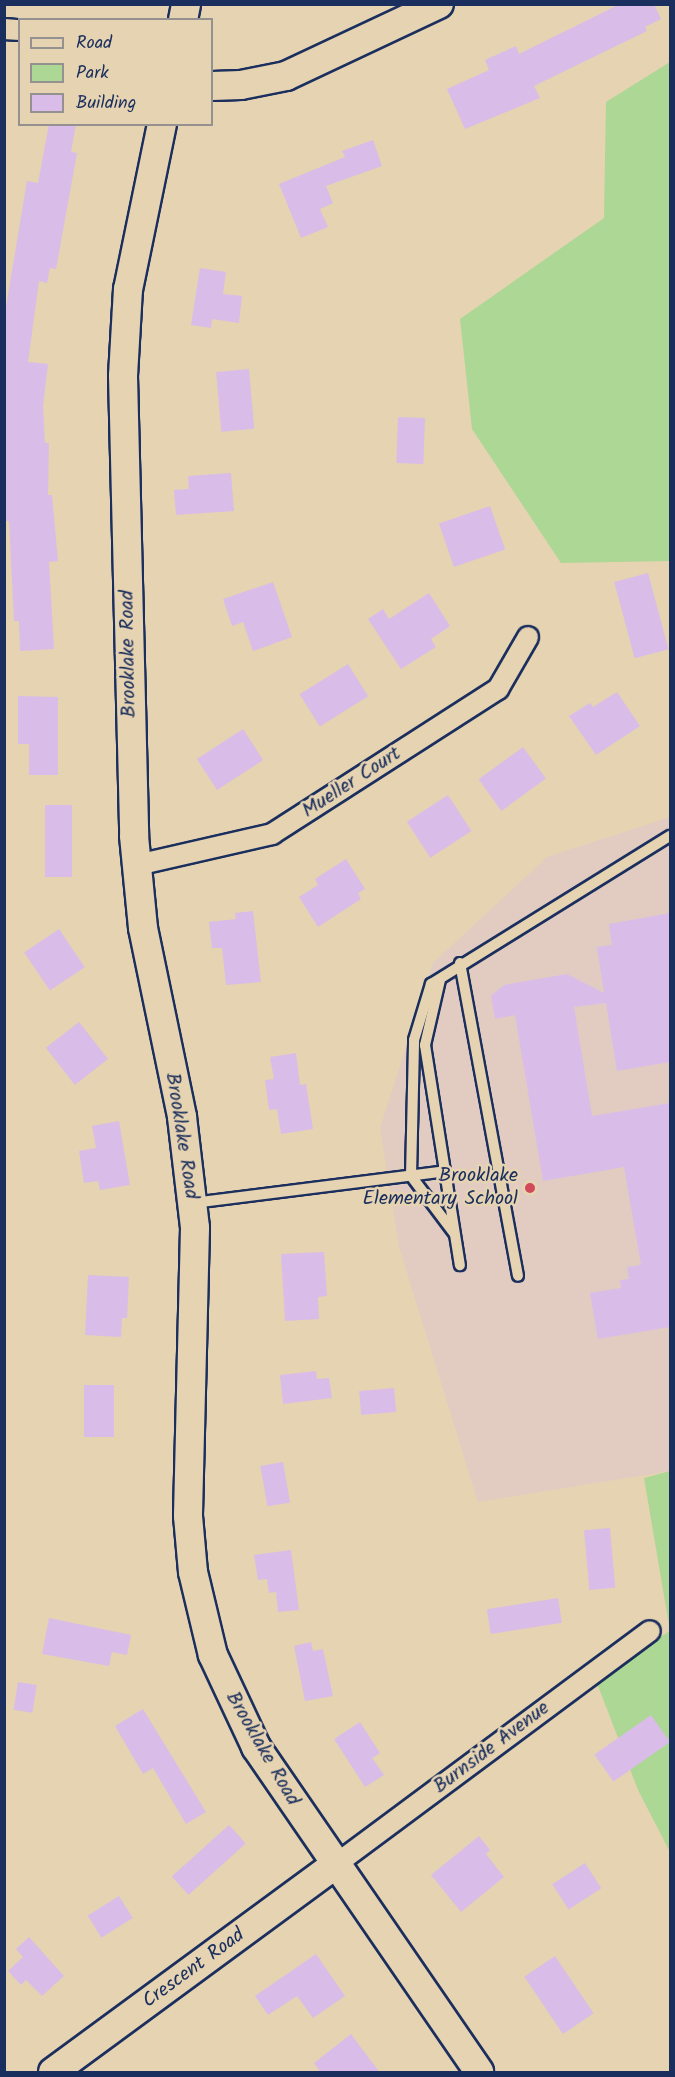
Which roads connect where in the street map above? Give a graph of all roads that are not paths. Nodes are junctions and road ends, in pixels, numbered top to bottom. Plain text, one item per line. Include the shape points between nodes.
1 (439, 4) edge
2 (213, 86) edge
3 (162, 126) edge
4 (528, 637) dead end
5 (670, 836) edge
6 (137, 865) junction
7 (460, 963) junction
8 (440, 980) junction
9 (445, 1171) junction
10 (411, 1176) junction
11 (193, 1203) junction
12 (454, 1233) junction
13 (460, 1265) dead end
14 (518, 1276) dead end
15 (650, 1631) dead end
16 (335, 1865) junction
17 (53, 2073) edge
18 (479, 2073) edge

1 - 2 street via 286,76 241,86
3 - 6 street, Brooklake Road via 128,289 124,332
4 - 6 street, Mueller Court via 498,689 272,834
5 - 7 lane
6 - 11 street, Brooklake Road via 143,928 182,1118
7 - 8 lane
7 - 14 lane
8 - 9 lane via 425,1045
8 - 10 lane via 430,984 414,1040
9 - 10 lane
9 - 12 lane
10 - 11 lane
10 - 12 lane
11 - 16 street, Brooklake Road via 188,1516 199,1603 213,1655 240,1716
12 - 13 lane
15 - 16 street, Burnside Avenue
16 - 17 street, Crescent Road
16 - 18 street, Brooklake Road

